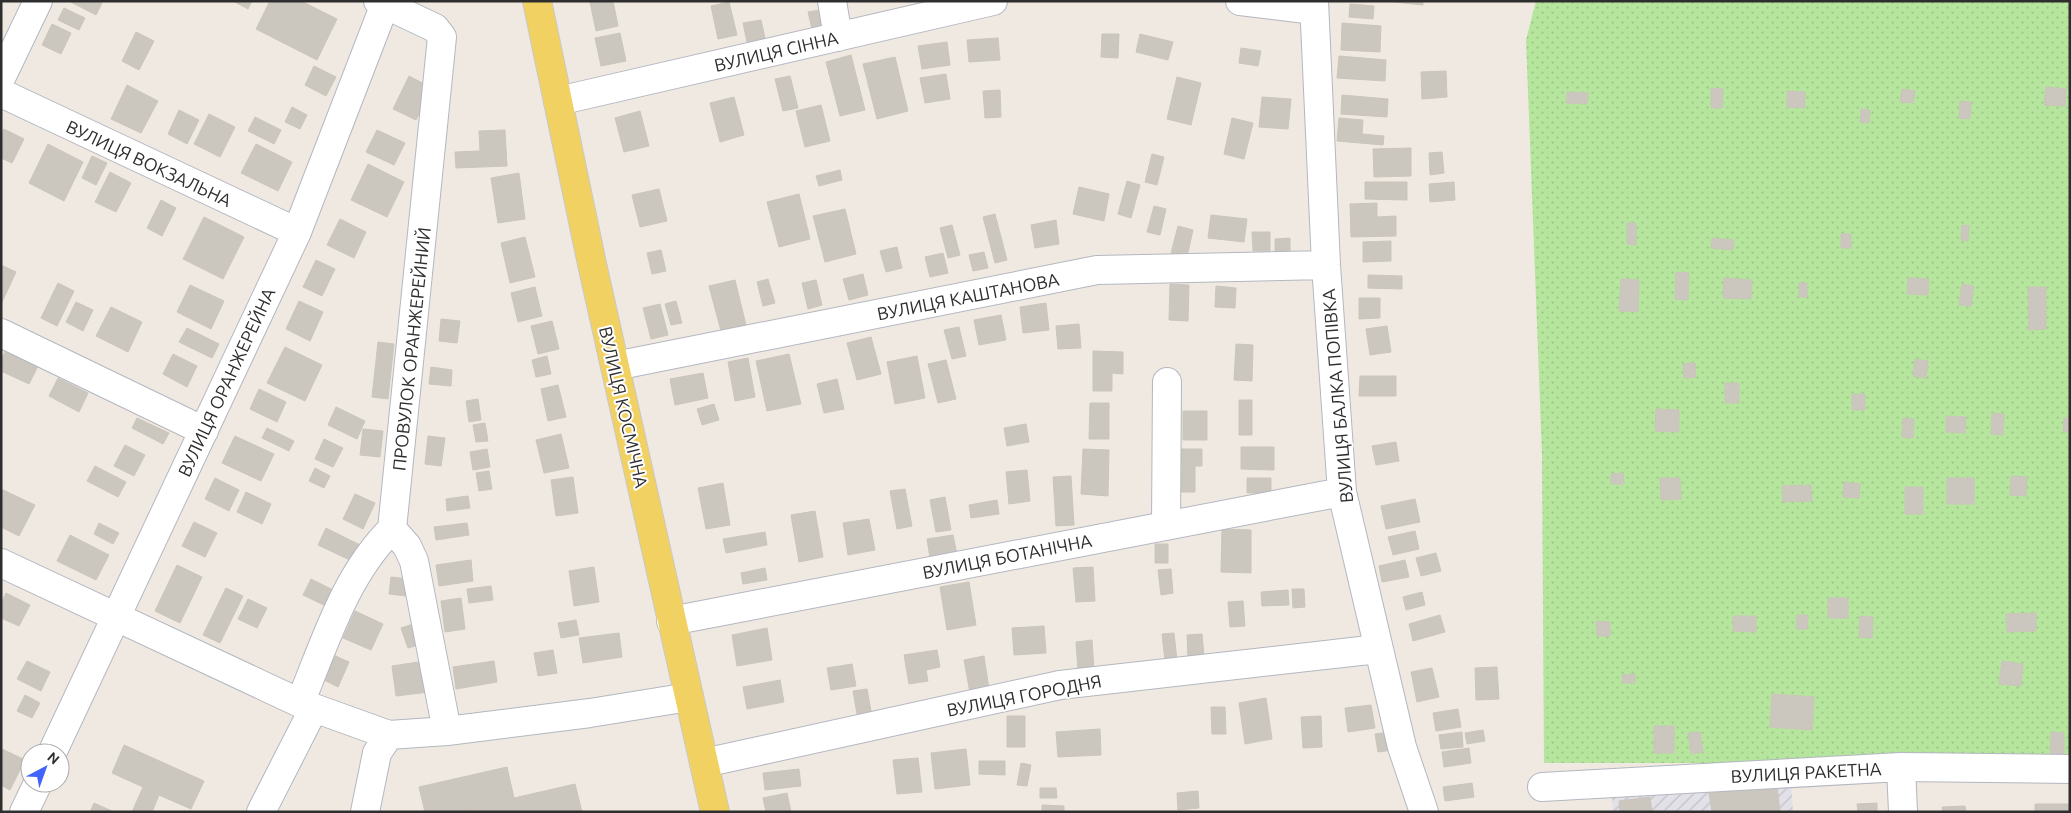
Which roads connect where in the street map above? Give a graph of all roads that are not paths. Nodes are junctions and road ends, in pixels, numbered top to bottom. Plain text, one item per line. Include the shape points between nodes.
1 (38, 1) edge
2 (536, 1) edge
3 (832, 1) edge
4 (994, 1) edge
5 (1240, 1) edge
6 (381, 3) edge
7 (1314, 6) edge
8 (838, 37) junction
9 (1, 78) edge
10 (1, 93) edge
11 (558, 101) junction
12 (297, 232) junction
13 (1326, 265) junction
14 (1, 333) edge
15 (615, 366) junction
16 (1167, 382) dead end
17 (204, 430) junction
18 (1342, 492) junction
19 (1166, 526) junction
20 (392, 529) junction
21 (1, 563) edge
22 (116, 617) junction
23 (671, 621) junction
24 (1378, 649) junction
25 (690, 697) junction
26 (307, 706) junction
27 (447, 731) junction
28 (389, 735) junction
29 (57, 743) edge
30 (704, 762) junction
31 (1901, 768) junction
32 (2070, 769) edge
33 (1542, 787) dead end
34 (33, 793) edge
35 (1, 808) edge
36 (9, 812) edge
37 (24, 812) edge
38 (261, 812) edge
39 (365, 812) edge
40 (714, 812) edge
41 (1424, 812) edge
42 (1903, 812) edge

1 - 9 street
2 - 11 main road, ВУЛИЦЯ КОСМІЧНА
3 - 8 street
4 - 8 street, ВУЛИЦЯ СІННА
5 - 7 street
6 - 12 street, ВУЛИЦЯ ОРАНЖЕРЕЙНА
6 - 20 street, ПРОВУЛОК ОРАНЖЕРЕЙНИЙ via 435,28 442,37
7 - 13 street, ВУЛИЦЯ БАЛКА ПОПІВКА
8 - 11 street, ВУЛИЦЯ СІННА
10 - 12 street, ВУЛИЦЯ ВОКЗАЛЬНА
11 - 15 main road, ВУЛИЦЯ КОСМІЧНА
12 - 17 street, ВУЛИЦЯ ОРАНЖЕРЕЙНА
13 - 15 street, ВУЛИЦЯ КАШТАНОВА via 1097,270
13 - 18 street, ВУЛИЦЯ БАЛКА ПОПІВКА
14 - 17 street
15 - 23 main road, ВУЛИЦЯ КОСМІЧНА
16 - 19 street
17 - 22 street, ВУЛИЦЯ ОРАНЖЕРЕЙНА
18 - 19 street, ВУЛИЦЯ БОТАНІЧНА
18 - 24 street, ВУЛИЦЯ БАЛКА ПОПІВКА
19 - 23 street, ВУЛИЦЯ БОТАНІЧНА
20 - 26 street via 365,560 348,587
20 - 27 street via 407,546 414,561
21 - 22 street
22 - 26 street
22 - 29 street, ВУЛИЦЯ ОРАНЖЕРЕЙНА
23 - 25 main road, ВУЛИЦЯ КОСМІЧНА
24 - 30 street, ВУЛИЦЯ ГОРОДНЯ via 1060,685
24 - 41 street, ВУЛИЦЯ БАЛКА ПОПІВКА via 1402,747
25 - 27 street
25 - 30 main road, ВУЛИЦЯ КОСМІЧНА
26 - 28 street
26 - 38 street
27 - 28 street
28 - 39 street via 377,753
30 - 40 main road, ВУЛИЦЯ КОСМІЧНА
31 - 32 street, ВУЛИЦЯ РАКЕТНА
31 - 33 street, ВУЛИЦЯ РАКЕТНА
31 - 42 street
34 - 37 street
35 - 36 street

